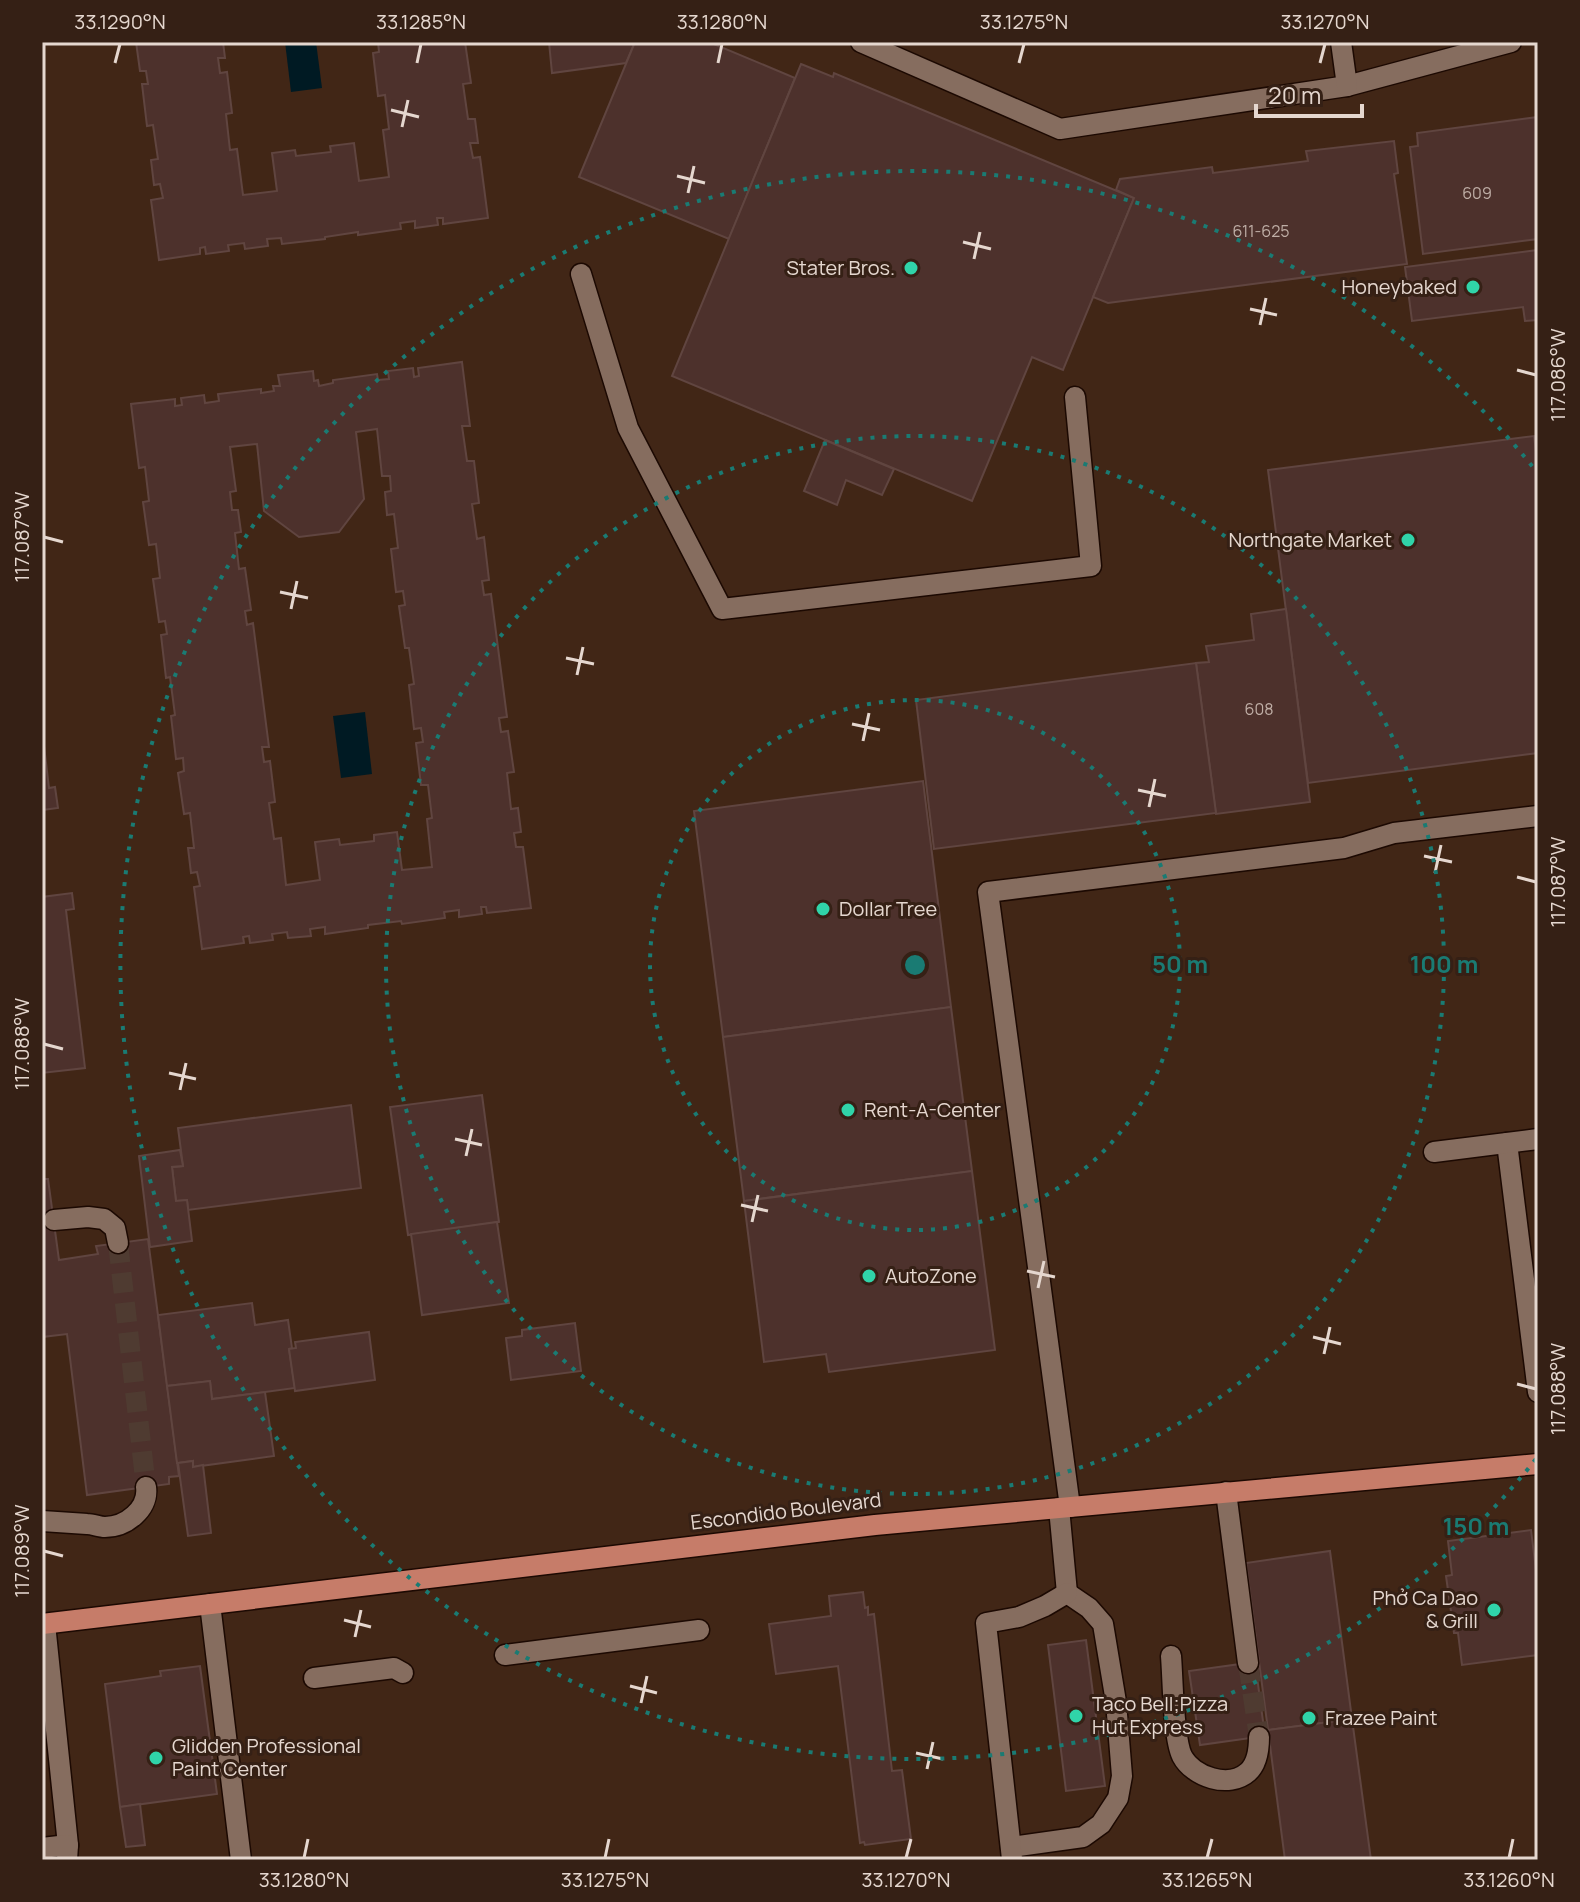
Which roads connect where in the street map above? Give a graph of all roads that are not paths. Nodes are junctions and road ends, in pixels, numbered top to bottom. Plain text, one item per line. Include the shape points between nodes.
1 (861, 42) edge
2 (1341, 42) edge
3 (1511, 42) edge
4 (1347, 86) junction
5 (581, 274) dead end
6 (1075, 397) dead end
7 (1538, 816) edge
8 (1538, 1139) edge
9 (1507, 1143) junction
10 (1434, 1152) dead end
11 (54, 1220) dead end
12 (118, 1243) tunnel mouth
13 (1538, 1392) edge
14 (1538, 1464) edge
15 (146, 1487) tunnel mouth
16 (1226, 1492) junction
17 (1064, 1507) junction
18 (42, 1521) edge
19 (1067, 1593) junction
20 (210, 1604) junction
21 (44, 1624) edge
22 (699, 1630) dead end
23 (505, 1655) dead end
24 (1171, 1656) dead end
25 (1248, 1663) tunnel mouth
26 (403, 1673) dead end
27 (314, 1678) dead end
28 (1259, 1737) tunnel mouth
29 (42, 1848) edge
30 (67, 1853) edge
31 (1011, 1853) edge
32 (241, 1860) edge

1 - 4 lane via 1060,129
2 - 4 lane
3 - 4 lane
5 - 6 lane via 628,428 722,609 1091,566
7 - 17 lane via 1394,833 1344,848 988,892
8 - 9 lane
9 - 10 lane
9 - 13 lane
11 - 12 lane via 104,1219 115,1228
14 - 16 main road, Escondido Boulevard
15 - 18 lane via 137,1513 119,1524
16 - 17 main road, Escondido Boulevard
16 - 25 lane
17 - 19 lane
17 - 20 main road, Escondido Boulevard
19 - 31 lane via 1019,1617 986,1623
19 - 31 lane via 1103,1624 1117,1717 1122,1776 1118,1798 1101,1824 1083,1837
20 - 21 main road, Escondido Boulevard
20 - 32 lane
21 - 30 lane
22 - 23 lane
24 - 28 lane via 1178,1738 1187,1763 1205,1777 1235,1779 1253,1765
26 - 27 lane via 394,1668
29 - 30 lane

